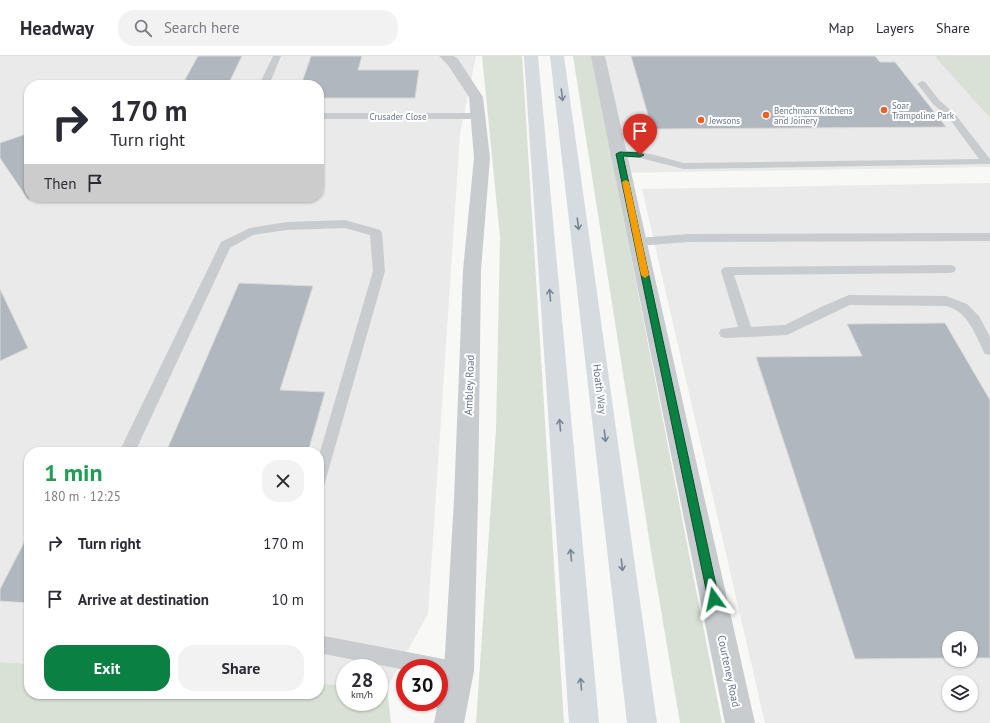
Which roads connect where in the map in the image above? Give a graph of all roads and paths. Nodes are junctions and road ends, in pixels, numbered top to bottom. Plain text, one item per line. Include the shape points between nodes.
1 (276, 56) edge
2 (446, 56) edge
3 (531, 56) edge
4 (557, 56) edge
5 (598, 56) edge
6 (266, 80) edge
7 (922, 84) dead end
8 (324, 116) edge
9 (478, 116) junction
10 (620, 154) junction
11 (990, 237) edge
12 (638, 242) junction
13 (950, 269) dead end
14 (746, 332) junction
15 (726, 333) dead end
16 (990, 350) edge
17 (128, 447) edge
18 (324, 464) edge
19 (324, 645) edge
20 (459, 671) junction
21 (449, 723) edge
22 (584, 723) edge
23 (642, 723) edge
24 (740, 723) edge

1 - 6 lane
2 - 9 street, Ambley Road via 453,62 476,97
22 -> 3 main road
4 -> 23 main road, Hoath Way
5 - 10 street, Courteney Road
7 - 10 lane via 936,102 952,116 987,162 684,166 640,155
8 - 9 lane, Crusader Close
9 - 20 street, Ambley Road via 482,158 472,270
10 - 12 street, Courteney Road
11 - 12 lane via 688,238
12 - 24 street, Courteney Road
13 - 14 lane via 727,271
14 - 15 lane
14 - 16 lane via 787,330 849,300 946,301 957,303 968,310
17 - 18 lane via 225,245 250,232 287,226 345,224 376,233 379,272
19 - 20 lane
20 - 21 street, Ambley Road

